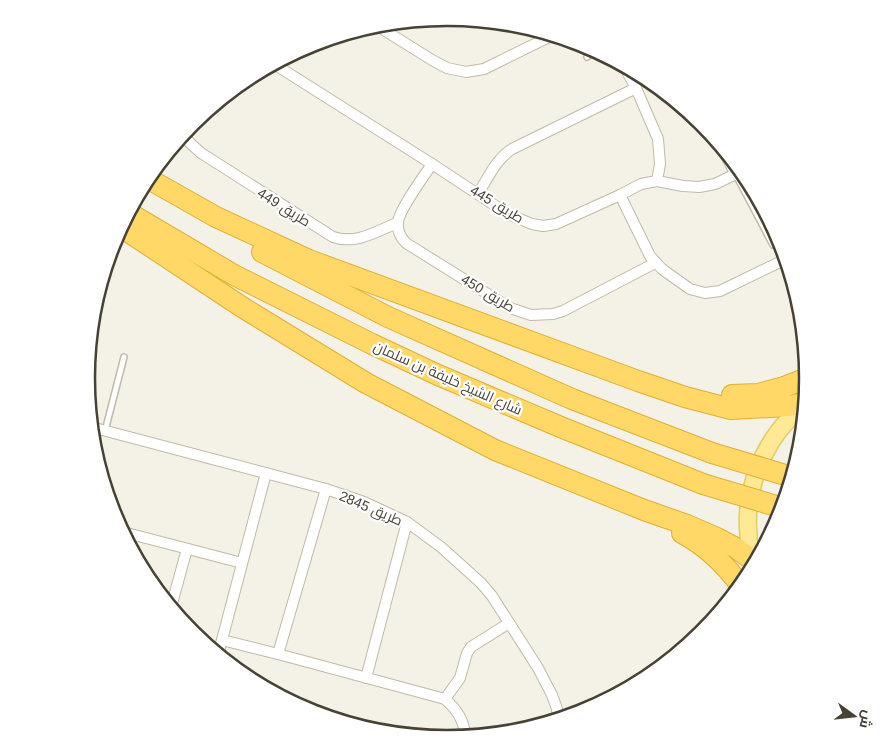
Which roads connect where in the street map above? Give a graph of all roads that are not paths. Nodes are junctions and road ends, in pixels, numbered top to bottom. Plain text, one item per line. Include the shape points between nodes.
1 (386, 32) edge
2 (543, 40) edge
3 (281, 68) edge
4 (631, 78) edge
5 (636, 88) junction
6 (188, 140) edge
7 (432, 164) junction
8 (734, 175) edge
9 (657, 181) junction
10 (155, 183) edge
11 (150, 191) edge
12 (478, 194) junction
13 (620, 195) junction
14 (135, 217) edge
15 (397, 223) junction
16 (128, 231) edge
17 (779, 262) edge
18 (655, 263) junction
19 (124, 357) dead end
20 (601, 367) junction
21 (799, 381) edge
22 (798, 404) edge
23 (797, 413) edge
24 (98, 425) edge
25 (99, 432) edge
26 (266, 473) junction
27 (785, 475) edge
28 (326, 489) junction
29 (775, 506) edge
30 (644, 510) junction
31 (407, 522) junction
32 (132, 534) edge
33 (187, 549) junction
34 (753, 553) edge
35 (750, 558) edge
36 (242, 564) junction
37 (735, 579) edge
38 (173, 598) edge
39 (509, 623) junction
40 (222, 640) junction
41 (220, 646) edge
42 (278, 654) junction
43 (366, 678) junction
44 (445, 699) junction
45 (557, 712) edge
46 (465, 729) edge

1 - 2 street via 447,68 466,72 484,69
3 - 7 street, طريق 445
4 - 5 street
5 - 9 street via 658,139 660,164
5 - 12 street via 505,153
6 - 15 street, طريق 449 via 201,153 334,237 358,239
7 - 12 street, طريق 445
7 - 15 street
8 - 9 street, طريق 445 via 699,187
9 - 13 street, طريق 445 via 641,184
10 - 20 highway via 216,217 309,260
11 - 27 highway, bridge via 388,317 572,399 712,452
12 - 13 street, طريق 445 via 508,214 543,226 556,224
13 - 18 street
14 - 29 highway, شارع الشيخ خليفة بن سلمان, bridge via 234,275 438,375 703,484
15 - 18 street, طريق 450 via 399,234 406,243 510,308 531,314 564,311
16 - 30 highway via 366,383 495,450
17 - 18 street via 720,291 705,293 690,289
19 - 24 lane
20 - 21 highway via 689,390 731,395 758,394
20 - 22 highway via 685,397 731,408
23 - 34 main road via 775,436 754,478 748,504 749,543
25 - 26 street, طريق 2845
26 - 28 street, طريق 2845
26 - 36 street
28 - 31 street, طريق 2845
28 - 42 street
30 - 35 highway via 717,538
30 - 37 highway via 690,537 715,556
31 - 39 street, طريق 2845 via 481,583
31 - 43 street
32 - 33 street
33 - 36 street
33 - 38 street
36 - 40 street
39 - 44 street via 471,647 460,678
39 - 45 street, طريق 2845 via 538,668
40 - 41 street
40 - 42 street
42 - 43 street
43 - 44 street
44 - 46 street via 454,707

